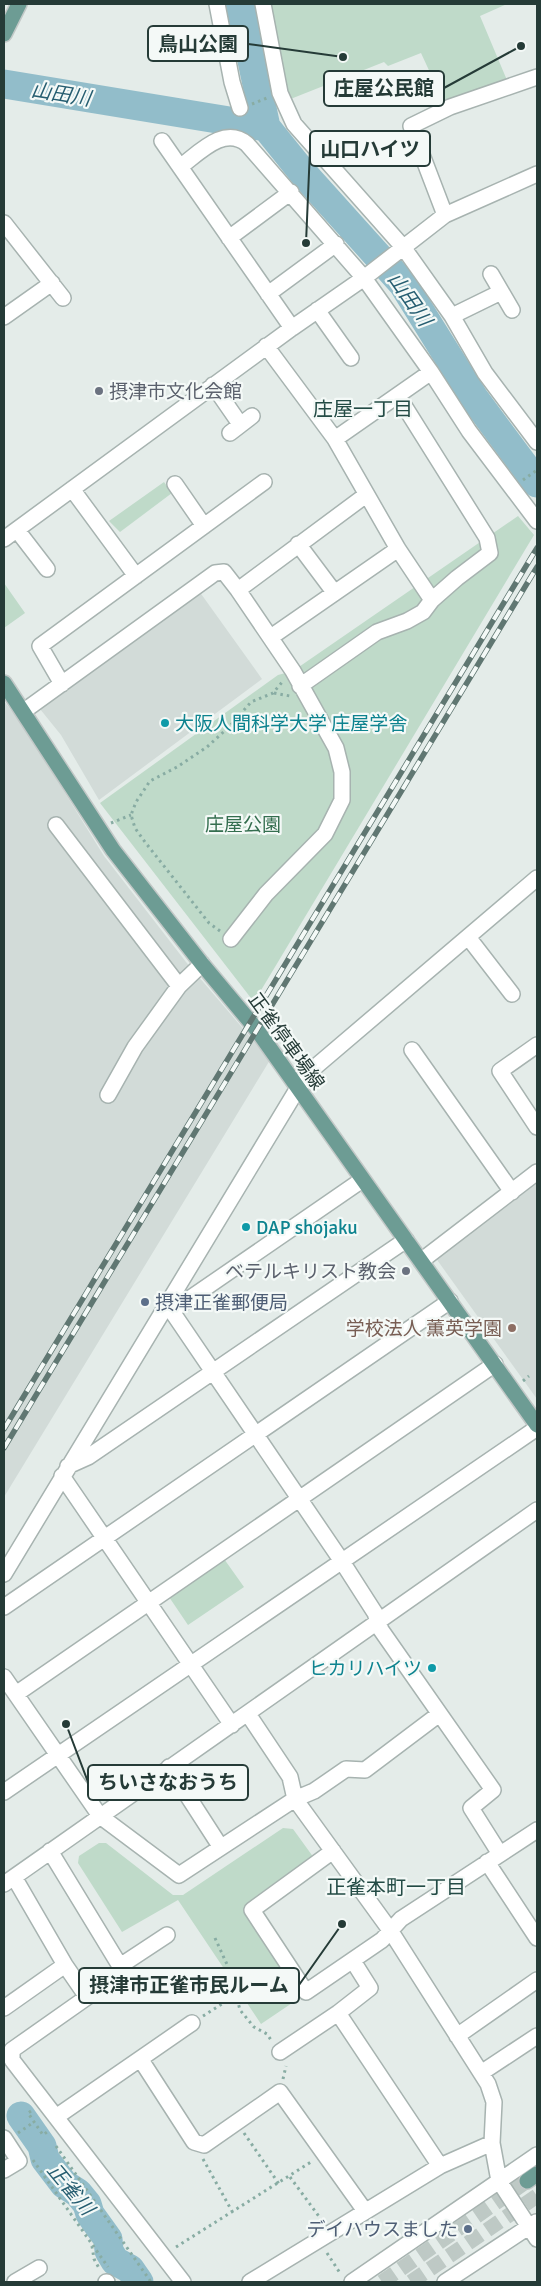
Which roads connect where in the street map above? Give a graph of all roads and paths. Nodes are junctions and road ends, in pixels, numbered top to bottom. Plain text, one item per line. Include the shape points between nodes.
1 (19, 4) edge
2 (217, 4) edge
3 (263, 4) edge
4 (4, 34) edge
5 (537, 77) edge
6 (269, 98) dead end
7 (242, 108) joint
8 (162, 141) dead end
9 (180, 167) junction
10 (535, 182) edge
11 (291, 192) junction
12 (444, 215) junction
13 (4, 223) edge
14 (229, 238) junction
15 (9, 241) edge
16 (336, 244) junction
17 (404, 246) junction
18 (491, 274) dead end
19 (367, 276) junction
20 (52, 283) junction
21 (501, 292) junction
22 (268, 294) junction
23 (63, 298) dead end
24 (317, 310) junction
25 (512, 310) dead end
26 (452, 316) junction
27 (4, 317) edge
28 (292, 328) junction
29 (266, 346) junction
30 (351, 358) dead end
31 (432, 372) junction
32 (213, 385) junction
33 (398, 396) junction
34 (241, 424) dead end
35 (335, 439) junction
36 (537, 442) edge
37 (264, 482) dead end
38 (175, 484) dead end
39 (72, 489) junction
40 (366, 496) junction
41 (537, 521) edge
42 (204, 526) junction
43 (17, 530) junction
44 (4, 539) edge
45 (298, 544) junction
46 (398, 548) junction
47 (47, 569) dead end
48 (136, 576) junction
49 (238, 590) junction
50 (334, 592) junction
51 (432, 600) junction
52 (271, 637) junction
53 (296, 678) junction
54 (4, 683) edge
55 (62, 684) junction
56 (24, 711) junction
57 (131, 816) junction
58 (110, 823) dead end
59 (56, 826) dead end
60 (537, 878) edge
61 (468, 937) junction
62 (231, 939) joint
63 (202, 964) junction
64 (179, 986) junction
65 (512, 994) dead end
66 (537, 1045) edge
67 (412, 1050) dead end
68 (298, 1088) junction
69 (108, 1095) dead end
70 (537, 1128) edge
71 (537, 1172) edge
72 (362, 1180) junction
73 (512, 1192) junction
74 (406, 1240) junction
75 (421, 1261) junction
76 (450, 1301) junction
77 (165, 1305) junction
78 (495, 1364) junction
79 (211, 1371) junction
80 (537, 1426) edge
81 (256, 1436) junction
82 (65, 1471) junction
83 (299, 1498) junction
84 (537, 1510) edge
85 (106, 1538) junction
86 (341, 1560) junction
87 (4, 1574) edge
88 (149, 1601) junction
89 (4, 1607) edge
90 (378, 1621) junction
91 (192, 1664) junction
92 (4, 1677) edge
93 (16, 1694) junction
94 (248, 1714) junction
95 (438, 1715) junction
96 (232, 1725) junction
97 (58, 1755) junction
98 (169, 1767) junction
99 (4, 1792) edge
100 (295, 1799) junction
101 (100, 1816) junction
102 (537, 1830) edge
103 (220, 1846) junction
104 (50, 1851) junction
105 (333, 1851) junction
106 (500, 1854) junction
107 (486, 1862) junction
108 (9, 1881) edge
109 (390, 1930) junction
110 (167, 1935) dead end
111 (215, 1938) dead end
112 (537, 1938) edge
113 (353, 1961) junction
114 (65, 1965) junction
115 (120, 1966) junction
116 (537, 1980) edge
117 (236, 1995) junction
118 (88, 1997) junction
119 (4, 2008) edge
120 (338, 2013) junction
121 (192, 2023) joint
122 (457, 2036) junction
123 (537, 2036) edge
124 (280, 2052) junction
125 (141, 2060) junction
126 (481, 2073) junction
127 (280, 2092) junction
128 (26, 2104) dead end
129 (31, 2111) junction
130 (56, 2117) junction
131 (34, 2122) junction
132 (236, 2122) junction
133 (47, 2132) junction
134 (10, 2135) edge
135 (492, 2143) junction
136 (204, 2145) junction
137 (324, 2154) junction
138 (537, 2155) edge
139 (31, 2156) dead end
140 (440, 2166) junction
141 (4, 2170) edge
142 (290, 2177) junction
143 (499, 2181) junction
144 (279, 2184) junction
145 (365, 2212) junction
146 (233, 2213) junction
147 (534, 2229) edge
148 (325, 2236) junction
149 (92, 2244) junction
150 (176, 2247) dead end
151 (39, 2268) dead end
152 (4, 2273) edge
153 (346, 2278) edge
154 (108, 2280) edge
155 (451, 2281) edge
156 (15, 2282) edge
157 (151, 2282) edge
158 (183, 2282) edge
159 (250, 2282) edge

1 - 4 main road
2 - 7 street via 232,82
3 - 17 street via 280,93 294,124
5 - 12 street via 450,107 412,126
6 - 7 path
8 - 9 street
9 - 11 street via 220,138 234,137 247,144
9 - 14 street
10 - 12 street
11 - 14 street
11 - 16 street
12 - 17 street
13 - 15 street
14 - 22 street
15 - 20 street
16 - 19 street
16 - 22 street
17 - 19 street
17 - 26 street
18 - 21 street
19 - 24 street
19 - 31 street
20 - 23 street
20 - 27 street
21 - 25 street
21 - 26 street
22 - 28 street
24 - 28 street
24 - 30 street
26 - 36 street via 485,373
28 - 29 street
29 - 32 street
29 - 35 street
31 - 33 street
31 - 41 street via 469,432
32 - 34 street
32 - 39 street
33 - 35 street
33 - 51 street via 487,538 490,552
35 - 40 street
37 - 42 street
38 - 42 street
39 - 43 street
39 - 48 street
40 - 45 street
40 - 46 street
42 - 48 street
43 - 44 street
43 - 47 street
45 - 49 street
45 - 50 street
46 - 50 street
46 - 51 street
48 - 55 street via 40,646
49 - 52 street
49 - 55 street via 224,572 215,573
50 - 52 street
51 - 53 street via 423,612 408,622 377,632
52 - 53 street
53 - 57 path via 284,680 273,693 251,702 206,747 150,781
53 - 62 street via 336,748 342,772 342,800 325,834 266,894
54 - 56 main road, 正雀停車場線
55 - 56 street
56 - 63 main road, 正雀停車場線 via 113,850
57 - 58 path
57 - 62 path via 144,842 209,923
59 - 64 street
60 - 61 street
61 - 65 street
61 - 68 street via 314,1068
63 - 64 street
63 - 68 main road, 正雀停車場線 via 257,1030
64 - 69 street via 135,1047
66 - 70 street via 500,1071
67 - 73 street
68 - 72 main road, 正雀停車場線
68 - 77 street
71 - 73 street
72 - 74 main road, 正雀停車場線
72 - 77 street via 179,1306
73 - 75 street
74 - 75 main road, 正雀停車場線
74 - 79 street
75 - 76 main road, 正雀停車場線
76 - 78 main road, 正雀停車場線
76 - 81 street
77 - 79 street
77 - 82 street
78 - 80 main road, 正雀停車場線
78 - 83 street
79 - 81 street
79 - 82 street
80 - 86 street
81 - 83 street
81 - 85 street
82 - 85 street
82 - 87 street
83 - 86 street
83 - 88 street
84 - 90 street
85 - 88 street
85 - 89 street
86 - 90 street
86 - 91 street
88 - 91 street
88 - 93 street
90 - 94 street
90 - 95 street
91 - 96 street
91 - 97 street
92 - 93 street
93 - 97 street
94 - 96 street
94 - 100 street via 290,1777
95 - 100 street via 365,1770 346,1769 314,1791
95 - 106 street via 492,1790 470,1808
96 - 98 street
97 - 99 street
97 - 101 street
98 - 101 street
98 - 103 street
100 - 103 street
100 - 105 street
101 - 103 street via 179,1875
101 - 104 street
102 - 106 street
104 - 108 street
104 - 115 street
105 - 109 street
105 - 113 street via 252,1910 306,1992
106 - 107 street
107 - 109 street
107 - 112 street
108 - 114 street
109 - 113 street via 382,1940
109 - 122 street
110 - 115 street
111 - 117 path via 230,1971
113 - 120 street via 370,1988
114 - 118 street
114 - 119 street
115 - 118 street via 120,1974
116 - 122 street
117 - 121 path
117 - 124 path via 240,2010 254,2027 267,2034
118 - 130 street via 12,2050 12,2060
120 - 124 street
120 - 140 street
121 - 125 street
122 - 126 street
123 - 126 street
124 - 127 path via 287,2062
125 - 130 street
125 - 136 street via 194,2142
126 - 135 street via 494,2102
127 - 132 street
127 - 137 street
128 - 129 path
129 - 131 path via 28,2113
129 - 133 path
130 - 158 street
131 - 133 path via 43,2134
131 - 134 path
132 - 136 street
132 - 144 path
133 - 157 path
134 - 141 street via 19,2161
135 - 140 street
135 - 143 street
136 - 146 path via 201,2156
137 - 142 path
137 - 145 street
138 - 143 street
139 - 149 path
140 - 145 street
142 - 144 path
142 - 148 path
143 - 147 street
143 - 153 street
144 - 146 path
145 - 148 street
146 - 150 path
147 - 155 street
148 - 153 path
148 - 159 street
149 - 154 path
149 - 154 path via 94,2259
151 - 156 street
152 - 156 street

